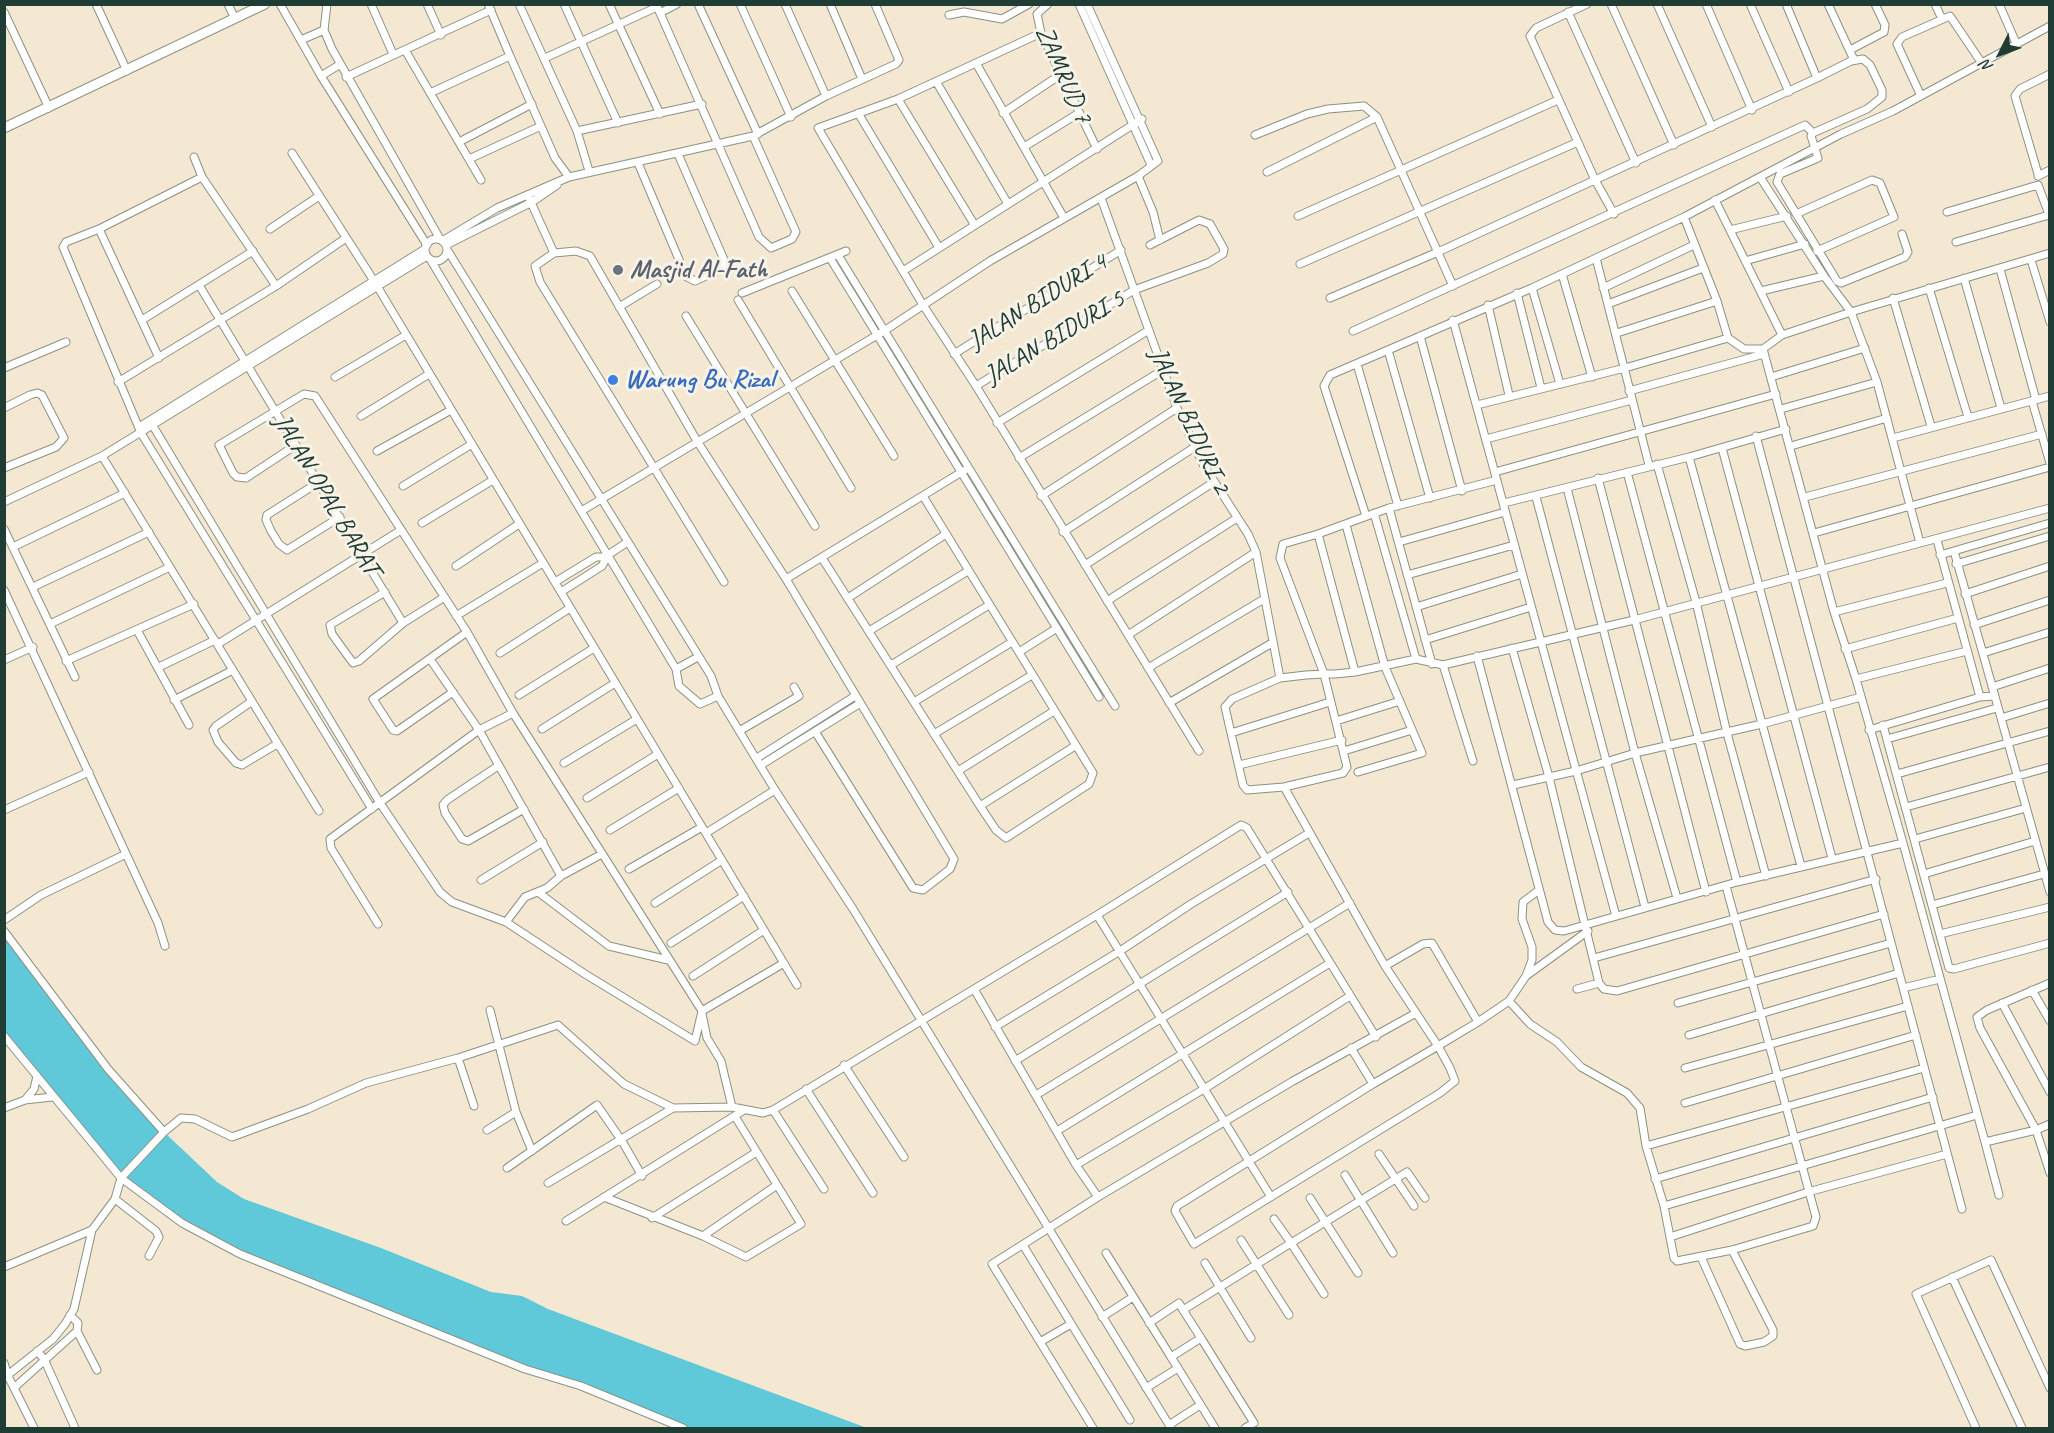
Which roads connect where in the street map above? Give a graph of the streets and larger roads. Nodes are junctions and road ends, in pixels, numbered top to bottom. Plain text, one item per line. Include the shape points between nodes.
1 (96, 4) edge
2 (228, 4) edge
3 (265, 4) edge
4 (280, 4) edge
5 (327, 4) edge
6 (371, 4) edge
7 (427, 4) edge
8 (519, 4) edge
9 (564, 4) edge
10 (609, 4) edge
11 (677, 4) edge
12 (698, 4) edge
13 (740, 4) edge
14 (785, 4) edge
15 (830, 4) edge
16 (875, 4) edge
17 (1029, 4) edge
18 (1079, 4) edge
19 (1087, 4) edge
20 (1587, 4) edge
21 (1611, 4) edge
22 (1658, 4) edge
23 (1706, 4) edge
24 (1750, 4) edge
25 (1786, 4) edge
26 (1828, 4) edge
27 (1875, 4) edge
28 (1935, 4) edge
29 (1999, 4) edge
30 (1043, 5) edge
31 (490, 7) edge
32 (658, 8) edge
33 (4, 12) edge
34 (1568, 12) junction
35 (949, 15) dead end
36 (235, 19) junction
37 (1942, 19) junction
38 (618, 25) junction
39 (2049, 26) edge
40 (324, 30) junction
41 (1041, 33) junction
42 (441, 35) junction
43 (301, 40) junction
44 (580, 41) junction
45 (2016, 43) junction
46 (405, 50) junction
47 (1850, 50) junction
48 (393, 54) junction
49 (510, 56) junction
50 (545, 58) junction
51 (1854, 60) junction
52 (1981, 62) junction
53 (976, 63) junction
54 (339, 65) junction
55 (127, 71) junction
56 (2049, 74) edge
57 (1060, 75) junction
58 (321, 76) junction
59 (346, 77) junction
60 (1817, 78) junction
61 (862, 79) junction
62 (937, 82) junction
63 (1789, 92) junction
64 (430, 93) junction
65 (826, 96) junction
66 (1921, 96) junction
67 (898, 99) junction
68 (1558, 100) junction
69 (532, 104) junction
70 (702, 104) junction
71 (49, 108) junction
72 (1752, 110) junction
73 (858, 113) junction
74 (1003, 113) junction
75 (1079, 113) junction
76 (660, 114) junction
77 (791, 117) junction
78 (1377, 117) junction
79 (1142, 119) junction
80 (618, 123) junction
81 (1134, 125) junction
82 (541, 126) junction
83 (1712, 127) junction
84 (4, 128) edge
85 (577, 130) junction
86 (1813, 133) junction
87 (756, 135) junction
88 (1255, 135) dead end
89 (459, 142) junction
90 (1578, 142) junction
91 (719, 145) junction
92 (1674, 145) junction
93 (1024, 147) junction
94 (1815, 148) junction
95 (1097, 149) junction
96 (292, 153) dead end
97 (678, 154) junction
98 (194, 157) dead end
99 (469, 159) junction
100 (638, 163) junction
101 (1636, 163) junction
102 (1151, 165) junction
103 (1402, 169) junction
104 (589, 171) junction
105 (2049, 171) edge
106 (1266, 172) dead end
107 (2038, 174) junction
108 (1138, 176) junction
109 (202, 177) junction
110 (568, 177) junction
111 (1760, 177) junction
112 (481, 180) dead end
113 (1595, 180) junction
114 (1044, 183) junction
115 (2038, 184) junction
116 (527, 194) junction
117 (319, 196) junction
118 (1101, 198) junction
119 (1715, 200) junction
120 (532, 202) junction
121 (1008, 204) junction
122 (1422, 212) junction
123 (1947, 212) dead end
124 (2049, 212) edge
125 (1614, 214) junction
126 (1796, 214) junction
127 (1298, 216) dead end
128 (1787, 216) junction
129 (1684, 217) junction
130 (1064, 218) junction
131 (974, 224) junction
132 (99, 229) junction
133 (270, 229) dead end
134 (1730, 230) junction
135 (1902, 234) dead end
136 (346, 238) junction
137 (1160, 240) junction
138 (1956, 242) dead end
139 (1805, 243) junction
140 (444, 244) junction
141 (1150, 245) dead end
142 (1694, 245) junction
143 (938, 246) junction
144 (1121, 250) junction
145 (253, 251) junction
146 (846, 251) dead end
147 (1818, 251) junction
148 (427, 252) junction
149 (1438, 252) junction
150 (554, 253) junction
151 (2049, 253) edge
152 (838, 255) junction
153 (830, 258) junction
154 (1596, 258) junction
155 (2031, 260) junction
156 (1745, 261) junction
157 (1300, 264) dead end
158 (1703, 268) junction
159 (2000, 269) junction
160 (903, 271) junction
161 (1562, 274) junction
162 (1824, 276) junction
163 (1964, 278) junction
164 (657, 284) dead end
165 (199, 285) junction
166 (376, 285) junction
167 (1453, 285) junction
168 (276, 286) junction
169 (1532, 288) junction
170 (1603, 288) junction
171 (1929, 288) junction
172 (1134, 290) junction
173 (792, 291) dead end
174 (1761, 291) junction
175 (1517, 293) junction
176 (1330, 298) dead end
177 (1893, 298) junction
178 (1717, 301) junction
179 (1608, 303) junction
180 (924, 305) junction
181 (1488, 305) junction
182 (619, 307) junction
183 (1851, 312) junction
184 (686, 316) dead end
185 (142, 320) junction
186 (221, 320) junction
187 (1453, 320) junction
188 (2049, 322) edge
189 (875, 323) junction
190 (1149, 330) junction
191 (1353, 331) dead end
192 (880, 333) junction
193 (1617, 333) junction
194 (406, 335) junction
195 (1782, 335) junction
196 (1420, 336) junction
197 (1728, 338) junction
198 (66, 342) dead end
199 (1865, 348) junction
200 (1388, 350) junction
201 (1764, 352) junction
202 (954, 354) junction
203 (159, 358) junction
204 (834, 359) junction
205 (248, 364) junction
206 (1357, 364) junction
207 (4, 368) edge
208 (1625, 368) junction
209 (1163, 370) junction
210 (429, 374) junction
211 (334, 377) dead end
212 (1592, 377) junction
213 (1771, 377) junction
214 (118, 382) junction
215 (1877, 382) junction
216 (790, 384) junction
217 (1560, 384) junction
218 (976, 386) junction
219 (1541, 388) junction
220 (1629, 391) junction
221 (1776, 394) junction
222 (1509, 395) junction
223 (2049, 396) edge
224 (1632, 400) junction
225 (2034, 400) junction
226 (1477, 405) junction
227 (4, 408) edge
228 (1177, 408) junction
229 (2001, 408) junction
230 (1781, 409) junction
231 (451, 410) junction
232 (276, 411) junction
233 (744, 413) junction
234 (361, 416) dead end
235 (1968, 417) junction
236 (1887, 418) junction
237 (151, 423) junction
238 (997, 423) junction
239 (1931, 426) junction
240 (1786, 429) junction
241 (140, 430) junction
242 (1639, 433) junction
243 (2042, 434) junction
244 (1756, 436) junction
245 (1893, 438) junction
246 (1486, 439) junction
247 (697, 441) junction
248 (472, 444) junction
249 (296, 445) junction
250 (1791, 446) junction
251 (1195, 447) junction
252 (1722, 448) junction
253 (377, 451) dead end
254 (102, 456) junction
255 (894, 456) dead end
256 (1689, 457) junction
257 (1019, 458) junction
258 (1653, 465) junction
259 (2049, 465) edge
260 (4, 468) edge
261 (654, 468) junction
262 (964, 470) junction
263 (1627, 472) junction
264 (1901, 473) junction
265 (1496, 476) junction
266 (1598, 478) junction
267 (493, 480) junction
268 (319, 482) junction
269 (1214, 482) junction
270 (403, 486) dead end
271 (850, 488) dead end
272 (1567, 488) junction
273 (1462, 491) junction
274 (125, 493) junction
275 (923, 496) junction
276 (1041, 496) junction
277 (1536, 497) junction
278 (1804, 497) junction
279 (1430, 498) junction
280 (600, 500) junction
281 (4, 502) edge
282 (1504, 503) junction
283 (1398, 506) junction
284 (1911, 506) junction
285 (1389, 508) junction
286 (2049, 508) edge
287 (583, 510) junction
288 (1505, 512) junction
289 (1374, 513) junction
290 (1366, 516) junction
291 (340, 518) junction
292 (1237, 518) junction
293 (422, 523) dead end
294 (2049, 523) edge
295 (519, 524) junction
296 (1346, 525) junction
297 (815, 526) dead end
298 (4, 529) edge
299 (401, 530) junction
300 (149, 532) junction
301 (1063, 532) junction
302 (1968, 532) junction
303 (1814, 533) junction
304 (946, 534) junction
305 (1318, 534) junction
306 (1396, 534) junction
307 (2049, 536) edge
308 (1382, 538) junction
309 (1937, 540) junction
310 (1399, 542) junction
311 (627, 543) junction
312 (1920, 543) junction
313 (1514, 544) junction
314 (1972, 545) junction
315 (13, 547) junction
316 (1954, 551) junction
317 (1256, 552) junction
318 (1940, 555) junction
319 (363, 556) junction
320 (607, 556) junction
321 (822, 558) junction
322 (1021, 562) junction
323 (543, 563) junction
324 (1956, 564) junction
325 (1085, 565) junction
326 (456, 566) dead end
327 (2049, 566) edge
328 (170, 567) junction
329 (1823, 570) junction
330 (968, 571) junction
331 (1522, 574) junction
332 (1407, 575) junction
333 (1793, 576) junction
334 (786, 579) junction
335 (555, 582) junction
336 (724, 582) dead end
337 (1947, 583) junction
338 (1760, 585) junction
339 (33, 587) junction
340 (4, 590) edge
341 (384, 592) junction
342 (561, 592) junction
343 (1726, 594) junction
344 (1965, 594) junction
345 (443, 598) junction
346 (848, 598) junction
347 (1264, 599) junction
348 (2049, 600) edge
349 (1107, 601) junction
350 (1696, 602) junction
351 (194, 604) junction
352 (989, 605) junction
353 (1416, 607) junction
354 (1531, 607) junction
355 (570, 608) junction
356 (1665, 611) junction
357 (1834, 612) junction
358 (268, 614) junction
359 (456, 616) junction
360 (1958, 618) junction
361 (258, 620) junction
362 (1634, 620) junction
363 (403, 623) junction
364 (50, 624) junction
365 (1974, 625) junction
366 (1603, 627) junction
367 (1057, 628) junction
368 (137, 630) junction
369 (869, 631) junction
370 (467, 632) junction
371 (2049, 632) edge
372 (1128, 635) junction
373 (1573, 635) junction
374 (1425, 640) junction
375 (1539, 641) junction
376 (216, 642) junction
377 (1012, 642) junction
378 (1272, 643) junction
379 (33, 648) junction
380 (594, 648) junction
381 (1512, 648) junction
382 (1845, 649) junction
383 (1967, 651) junction
384 (1019, 652) junction
385 (500, 653) dead end
386 (1082, 653) junction
387 (1983, 653) junction
388 (1477, 656) junction
389 (698, 657) junction
390 (1075, 657) junction
391 (430, 659) junction
392 (1416, 659) junction
393 (4, 660) edge
394 (66, 661) junction
395 (1432, 664) junction
396 (891, 665) junction
397 (1443, 665) junction
398 (159, 667) junction
399 (1385, 667) junction
400 (1148, 668) junction
401 (2049, 668) edge
402 (676, 669) junction
403 (232, 670) junction
404 (1355, 672) junction
405 (1324, 674) junction
406 (1032, 675) junction
407 (75, 677) dead end
408 (1280, 678) junction
409 (1856, 679) junction
410 (615, 683) junction
411 (794, 687) dead end
412 (1992, 687) junction
413 (453, 692) junction
414 (519, 695) dead end
415 (718, 696) junction
416 (855, 696) junction
417 (1994, 696) junction
418 (1099, 697) dead end
419 (1861, 697) junction
420 (1980, 698) junction
421 (174, 700) junction
422 (1400, 701) junction
423 (251, 702) junction
424 (914, 702) junction
425 (1330, 702) junction
426 (1169, 703) junction
427 (2049, 703) edge
428 (859, 704) junction
429 (1115, 706) dead end
430 (1828, 706) junction
431 (1997, 708) junction
432 (1054, 711) junction
433 (513, 713) junction
434 (1794, 714) junction
435 (2001, 718) junction
436 (637, 719) junction
437 (1336, 721) junction
438 (1762, 724) junction
439 (189, 725) dead end
440 (1883, 725) junction
441 (542, 729) dead end
442 (479, 730) junction
443 (741, 730) junction
444 (1412, 730) junction
445 (1869, 730) junction
446 (2049, 731) edge
447 (816, 733) junction
448 (1231, 733) junction
449 (1727, 733) junction
450 (934, 734) junction
451 (1700, 738) junction
452 (1887, 739) junction
453 (1342, 740) junction
454 (277, 744) junction
455 (2008, 744) junction
456 (1075, 746) junction
457 (1669, 746) junction
458 (1199, 751) dead end
459 (1344, 751) junction
460 (1635, 753) junction
461 (658, 754) junction
462 (1473, 761) dead end
463 (759, 762) junction
464 (1605, 762) junction
465 (564, 763) dead end
466 (1239, 765) junction
467 (498, 766) junction
468 (2049, 767) edge
469 (958, 771) junction
470 (1576, 771) junction
471 (89, 772) junction
472 (1358, 772) dead end
473 (1897, 774) junction
474 (1549, 777) junction
475 (2017, 778) junction
476 (1513, 785) junction
477 (1284, 787) junction
478 (679, 788) junction
479 (775, 790) junction
480 (587, 798) dead end
481 (380, 803) junction
482 (980, 806) junction
483 (1906, 807) junction
484 (2026, 808) junction
485 (372, 809) junction
486 (524, 809) junction
487 (4, 810) edge
488 (319, 811) dead end
489 (610, 830) dead end
490 (704, 830) junction
491 (1309, 833) junction
492 (1915, 839) junction
493 (2035, 841) junction
494 (543, 842) junction
495 (1903, 843) junction
496 (1868, 849) junction
497 (126, 854) junction
498 (602, 854) junction
499 (1266, 858) junction
500 (1832, 858) junction
501 (722, 860) junction
502 (1801, 866) junction
503 (629, 869) dead end
504 (1924, 874) junction
505 (2044, 874) junction
506 (561, 876) junction
507 (1766, 876) junction
508 (1876, 879) junction
509 (481, 880) dead end
510 (1737, 882) junction
511 (1726, 886) junction
512 (1539, 890) junction
513 (538, 892) junction
514 (1288, 892) junction
515 (1706, 892) junction
516 (2049, 892) edge
517 (744, 896) junction
518 (1677, 898) junction
519 (655, 903) dead end
520 (1350, 903) junction
521 (1932, 905) junction
522 (1645, 907) junction
523 (2049, 907) edge
524 (1884, 914) junction
525 (1097, 915) junction
526 (1616, 916) junction
527 (4, 920) edge
528 (1735, 920) junction
529 (506, 922) junction
530 (378, 924) dead end
531 (1310, 927) junction
532 (1587, 928) junction
533 (764, 930) junction
534 (4, 931) edge
535 (1940, 934) junction
536 (671, 943) dead end
537 (2049, 943) edge
538 (1891, 944) junction
539 (165, 946) dead end
540 (1120, 951) junction
541 (1743, 953) junction
542 (1594, 958) junction
543 (668, 960) junction
544 (784, 963) junction
545 (1330, 963) junction
546 (1386, 966) junction
547 (1899, 973) junction
548 (693, 976) dead end
549 (1526, 976) junction
550 (1940, 979) junction
551 (1599, 983) junction
552 (1753, 983) junction
553 (2049, 983) edge
554 (1141, 984) junction
555 (797, 985) dead end
556 (1903, 988) junction
557 (974, 989) junction
558 (1577, 989) dead end
559 (2032, 990) junction
560 (1350, 996) junction
561 (1509, 1001) junction
562 (1678, 1003) dead end
563 (2002, 1003) junction
564 (1908, 1006) junction
565 (490, 1010) dead end
566 (702, 1011) junction
567 (1762, 1012) junction
568 (1416, 1013) junction
569 (1162, 1020) junction
570 (2049, 1021) edge
571 (921, 1022) junction
572 (1478, 1022) junction
573 (995, 1028) junction
574 (1689, 1035) dead end
575 (1916, 1035) junction
576 (4, 1036) edge
577 (1376, 1037) junction
578 (500, 1043) junction
579 (1770, 1044) junction
580 (1438, 1046) junction
581 (1351, 1048) junction
582 (1184, 1055) junction
583 (458, 1058) junction
584 (1015, 1060) junction
585 (844, 1065) junction
586 (1685, 1068) dead end
587 (1924, 1068) junction
588 (37, 1076) junction
589 (1779, 1076) junction
590 (1373, 1084) junction
591 (806, 1089) junction
592 (1204, 1089) junction
593 (2049, 1092) edge
594 (1036, 1095) junction
595 (52, 1097) junction
596 (1933, 1097) junction
597 (25, 1100) junction
598 (1685, 1103) dead end
599 (474, 1106) dead end
600 (732, 1107) junction
601 (4, 1108) edge
602 (673, 1108) junction
603 (1786, 1108) junction
604 (744, 1110) junction
605 (773, 1110) junction
606 (516, 1112) junction
607 (1977, 1115) junction
608 (736, 1118) junction
609 (1226, 1123) junction
610 (2049, 1124) edge
611 (1940, 1127) junction
612 (487, 1130) dead end
613 (2036, 1130) junction
614 (1057, 1131) junction
615 (165, 1132) junction
616 (1794, 1137) junction
617 (622, 1141) junction
618 (1985, 1142) junction
619 (1646, 1146) junction
620 (532, 1151) junction
621 (755, 1152) junction
622 (1379, 1154) dead end
623 (1947, 1154) junction
624 (904, 1157) dead end
625 (2048, 1161) edge
626 (1248, 1162) junction
627 (1076, 1165) junction
628 (1802, 1167) junction
629 (507, 1168) dead end
630 (2049, 1173) edge
631 (1345, 1175) dead end
632 (122, 1176) junction
633 (642, 1176) junction
634 (1396, 1179) junction
635 (1655, 1179) junction
636 (548, 1183) dead end
637 (777, 1185) junction
638 (824, 1189) dead end
639 (1808, 1192) junction
640 (873, 1193) dead end
641 (1999, 1195) dead end
642 (604, 1197) junction
643 (1098, 1197) junction
644 (1270, 1197) junction
645 (1310, 1198) dead end
646 (1425, 1198) dead end
647 (115, 1199) junction
648 (1361, 1201) junction
649 (1414, 1206) dead end
650 (1664, 1206) junction
651 (1962, 1209) dead end
652 (652, 1218) junction
653 (1274, 1219) dead end
654 (566, 1221) dead end
655 (1326, 1222) junction
656 (92, 1230) junction
657 (1048, 1230) junction
658 (703, 1236) junction
659 (1670, 1237) junction
660 (1241, 1240) dead end
661 (1291, 1244) junction
662 (1023, 1245) junction
663 (1732, 1250) junction
664 (1106, 1253) dead end
665 (1393, 1253) dead end
666 (149, 1256) dead end
667 (1701, 1257) junction
668 (1206, 1263) dead end
669 (1256, 1265) junction
670 (4, 1267) edge
671 (1358, 1273) dead end
672 (1952, 1277) junction
673 (1220, 1287) junction
674 (1324, 1294) dead end
675 (1133, 1298) junction
676 (1183, 1310) junction
677 (1289, 1315) dead end
678 (1102, 1317) junction
679 (74, 1321) junction
680 (1149, 1323) junction
681 (1071, 1324) junction
682 (1201, 1338) junction
683 (1251, 1338) dead end
684 (1040, 1342) junction
685 (41, 1355) junction
686 (1171, 1357) junction
687 (4, 1363) edge
688 (1178, 1368) junction
689 (97, 1370) dead end
690 (10, 1381) edge
691 (1146, 1388) junction
692 (2049, 1388) edge
693 (1200, 1405) junction
694 (1130, 1420) dead end
695 (1170, 1427) edge
696 (34, 1428) edge
697 (75, 1428) edge
698 (683, 1428) edge
699 (1093, 1428) edge
700 (1215, 1428) edge
701 (1245, 1428) edge
702 (1976, 1428) edge
703 (2022, 1428) edge

1 - 55 street
2 - 36 street
3 - 36 street
4 - 43 street
5 - 40 street
6 - 48 street
7 - 42 street
8 - 50 street
9 - 44 street
10 - 38 street
11 - 32 street
12 - 87 street
13 - 77 street
14 - 65 street
15 - 61 street
16 - 61 street via 899,60
17 - 35 street via 1002,20 964,12
18 - 81 street
19 - 79 street
20 - 34 street
21 - 92 street
22 - 83 street
23 - 72 street
24 - 63 street
25 - 60 street
26 - 47 street
27 - 47 street via 1884,32
28 - 37 street
29 - 45 street
30 - 41 street, ZAMRUD 7 via 1036,18
31 - 42 street
31 - 49 street
32 - 38 street
32 - 70 street
33 - 71 street
34 - 68 street via 1536,28 1530,36
34 - 101 street
36 - 55 street
37 - 52 street via 1954,18
37 - 66 street via 1897,41
38 - 44 street
38 - 76 street
39 - 45 street
40 - 43 street
40 - 54 street
41 - 53 street
41 - 57 street, ZAMRUD 7
42 - 46 street
43 - 58 street
44 - 50 street
44 - 80 street
45 - 52 street
46 - 48 street
46 - 64 street
47 - 51 street
48 - 59 street
49 - 64 street
49 - 69 street
50 - 85 street
51 - 60 street
51 - 86 street via 1863,59 1870,65 1882,97 1867,109
52 - 66 street
53 - 62 street
53 - 74 street
54 - 58 street
54 - 59 street
55 - 71 street
56 - 107 street via 2020,89 2015,96
57 - 74 street
57 - 75 street, ZAMRUD 7
58 - 148 street
59 - 140 street
60 - 63 street
61 - 65 street
62 - 67 street
62 - 121 street
63 - 72 street
64 - 89 street
65 - 77 street
66 - 94 street
67 - 73 street
67 - 131 street
68 - 90 street
68 - 103 street
69 - 82 street
69 - 89 street
70 - 76 street
70 - 91 street
71 - 84 street
72 - 83 street
73 - 143 street
73 - 160 street via 818,128
74 - 93 street
75 - 93 street
75 - 95 street, ZAMRUD 7
76 - 80 street
77 - 87 street
78 - 88 street via 1364,106 1328,109
78 - 103 street
78 - 106 street
79 - 81 street
79 - 102 street via 1158,161
80 - 85 street
81 - 95 street
81 - 102 street
82 - 99 street
82 - 110 street
83 - 92 street
85 - 104 street
86 - 94 street
86 - 125 street via 1805,125
87 - 91 street
87 - 91 street via 796,232 779,246 771,248 759,237
89 - 99 street
90 - 113 street
90 - 122 street
91 - 97 street
92 - 101 street
93 - 114 street
94 - 111 street
94 - 126 street via 1818,158 1777,178
95 - 114 street
96 - 117 street
97 - 100 street
97 - 100 street via 725,262 722,268 695,281 682,269
98 - 109 street
99 - 112 street
100 - 104 street
101 - 113 street
102 - 108 street
103 - 122 street
103 - 127 street
104 - 110 street
105 - 107 street
107 - 115 street
108 - 118 street
108 - 137 street
109 - 132 street
109 - 145 street
110 - 116 street
110 - 120 street
111 - 119 street
111 - 128 street
113 - 125 street
113 - 149 street
114 - 121 street
114 - 130 street
115 - 123 street
115 - 124 street
116 - 120 street
116 - 140 street via 477,219
117 - 133 street
117 - 136 street
118 - 130 street
118 - 144 street, JALAN BIDURI 2
119 - 129 street
119 - 134 street
120 - 140 street
120 - 150 street
121 - 131 street
122 - 149 street
122 - 157 street
124 - 138 street
125 - 167 street
126 - 147 street
126 - 147 street via 1872,180 1880,183 1894,217
128 - 134 street
128 - 139 street
129 - 142 street
129 - 154 street
130 - 180 street
131 - 143 street
132 - 185 street
132 - 214 street via 66,242 63,247
134 - 156 street
135 - 147 street via 1908,255 1841,283
136 - 166 street
136 - 168 street
137 - 141 street
137 - 172 street, JALAN BIDURI 5 via 1204,221 1210,224 1224,249 1223,254 1208,263
139 - 156 street
139 - 162 street
140 - 148 street via 430,241
140 - 148 street via 439,261
140 - 280 street
142 - 158 street
142 - 170 street
143 - 160 street
144 - 172 street, JALAN BIDURI 2
144 - 202 street, JALAN BIDURI 4
145 - 165 street
145 - 168 street
146 - 152 street
148 - 166 street
148 - 287 street
149 - 167 street
149 - 176 street
150 - 182 street via 576,251 590,256
150 - 261 street via 535,266 536,276
151 - 155 street
152 - 153 street
152 - 189 street
153 - 189 street
153 - 216 street via 740,296
154 - 161 street
154 - 170 street
155 - 159 street
155 - 188 street
156 - 174 street
158 - 178 street
158 - 179 street
159 - 163 street
159 - 225 street
160 - 180 street
161 - 169 street
161 - 212 street
162 - 174 street
162 - 183 street
163 - 171 street
163 - 229 street
164 - 182 street
165 - 185 street
165 - 186 street, JALAN OPAL BARAT
166 - 194 street
166 - 205 street
167 - 191 street
168 - 186 street
169 - 175 street
169 - 217 street
170 - 179 street
171 - 177 street
171 - 235 street
172 - 190 street, JALAN BIDURI 2
172 - 218 street, JALAN BIDURI 5
173 - 204 street
174 - 195 street
175 - 181 street
175 - 219 street
177 - 183 street
177 - 239 street
178 - 193 street
178 - 197 street
179 - 193 street
180 - 192 street
180 - 202 street
181 - 187 street
181 - 222 street
182 - 247 street
183 - 195 street
183 - 199 street
184 - 233 street
185 - 203 street
186 - 203 street
186 - 205 street, JALAN OPAL BARAT
187 - 196 street
187 - 226 street
189 - 192 street
190 - 209 street, JALAN BIDURI 2
190 - 238 street
192 - 204 street
192 - 262 street
193 - 208 street
194 - 210 street
194 - 211 street
195 - 201 street
196 - 200 street
196 - 273 street
197 - 201 street via 1744,349
197 - 208 street
198 - 207 street
199 - 213 street
199 - 215 street
200 - 206 street
200 - 279 street
201 - 213 street
201 - 220 street
202 - 218 street
203 - 214 street
204 - 216 street
204 - 255 street
205 - 232 street, JALAN OPAL BARAT
205 - 237 street
206 - 283 street
206 - 290 street via 1330,375 1324,386
208 - 212 street
208 - 220 street
209 - 228 street, JALAN BIDURI 2
209 - 257 street
210 - 231 street
210 - 234 street
212 - 217 street
213 - 221 street
214 - 241 street
215 - 230 street
215 - 236 street
216 - 233 street
216 - 271 street
217 - 219 street
218 - 238 street
219 - 222 street
220 - 224 street
221 - 230 street
221 - 242 street
222 - 226 street
223 - 225 street
224 - 242 street
224 - 246 street
225 - 229 street
225 - 243 street
226 - 246 street
227 - 260 street via 30,395 42,395 64,438 56,447
228 - 251 street, JALAN BIDURI 2
228 - 276 street
229 - 235 street
230 - 240 street
231 - 248 street
231 - 253 street
232 - 249 street, JALAN OPAL BARAT
232 - 249 street via 219,445 233,473 246,478
232 - 299 street via 304,394 315,396
233 - 247 street
233 - 297 street
235 - 239 street
236 - 245 street
236 - 250 street
237 - 241 street
237 - 358 street
238 - 257 street
239 - 245 street
240 - 244 street
240 - 250 street
241 - 254 street
241 - 361 street
242 - 258 street
242 - 265 street
243 - 259 street
243 - 264 street
244 - 252 street
244 - 333 street
245 - 264 street
246 - 265 street
247 - 261 street
247 - 334 street
248 - 267 street
248 - 270 street
249 - 268 street, JALAN OPAL BARAT
250 - 278 street
251 - 269 street, JALAN BIDURI 2
251 - 301 street
252 - 256 street
252 - 338 street
254 - 274 street
254 - 281 street
256 - 258 street
256 - 343 street
257 - 276 street
258 - 263 street
258 - 350 street
259 - 284 street
261 - 280 street
261 - 336 street
262 - 275 street
262 - 322 street
263 - 266 street
263 - 356 street
264 - 278 street
264 - 284 street
265 - 273 street
265 - 282 street
266 - 272 street
266 - 362 street
267 - 293 street
267 - 295 street
268 - 291 street, JALAN OPAL BARAT
268 - 291 street via 266,517 279,544 288,550
269 - 292 street, JALAN BIDURI 2
269 - 325 street
272 - 277 street
272 - 366 street
273 - 279 street
274 - 300 street
274 - 315 street
275 - 304 street
275 - 321 street
276 - 301 street
277 - 282 street
277 - 373 street
278 - 303 street
279 - 283 street
280 - 287 street
280 - 311 street
282 - 288 street
283 - 285 street
284 - 303 street
284 - 312 street
285 - 289 street
285 - 306 street
286 - 302 street
287 - 320 street
288 - 310 street
288 - 313 street
289 - 290 street
289 - 308 street
290 - 296 street
291 - 319 street, JALAN OPAL BARAT
292 - 317 street, JALAN BIDURI 2
292 - 349 street
294 - 314 street
295 - 323 street
295 - 326 street
296 - 305 street
296 - 399 street
298 - 315 street
299 - 319 street
299 - 345 street
300 - 328 street
300 - 339 street
301 - 325 street
302 - 309 street
302 - 314 street
303 - 329 street
304 - 330 street
304 - 346 street
305 - 404 street
305 - 405 street via 1286,542 1280,548 1280,558
306 - 308 street
306 - 310 street
307 - 324 street
308 - 392 street
309 - 312 street
309 - 318 street
310 - 332 street
311 - 320 street
311 - 389 street
312 - 329 street
313 - 331 street
313 - 332 street
314 - 316 street
315 - 339 street
316 - 318 street
316 - 324 street
317 - 347 street, JALAN BIDURI 2
317 - 372 street
318 - 337 street
319 - 341 street, JALAN OPAL BARAT
319 - 358 street
320 - 335 street via 596,557
320 - 342 street via 602,566
320 - 402 street
321 - 334 street
321 - 346 street
322 - 367 street
322 - 386 street
323 - 335 street
323 - 359 street
324 - 344 street
325 - 349 street
327 - 344 street
328 - 351 street
328 - 364 street
329 - 333 street
329 - 357 street
330 - 352 street
330 - 369 street
331 - 353 street
331 - 354 street
332 - 353 street
333 - 338 street
333 - 430 street
334 - 416 street
335 - 342 street
337 - 357 street
337 - 360 street
338 - 343 street
338 - 434 street
339 - 364 street
340 - 379 street
341 - 363 street, JALAN OPAL BARAT
341 - 363 street via 333,622 332,634 353,663
342 - 355 street
343 - 350 street
343 - 438 street
344 - 365 street
345 - 359 street
345 - 363 street
346 - 369 street
347 - 378 street, JALAN BIDURI 2
347 - 400 street
348 - 365 street
349 - 372 street
350 - 356 street
350 - 449 street
351 - 368 street
351 - 376 street
352 - 377 street
352 - 396 street
353 - 374 street
354 - 374 street
354 - 375 street
355 - 380 street
355 - 385 street
356 - 362 street
356 - 451 street
357 - 382 street
358 - 361 street
358 - 481 street
359 - 370 street
360 - 382 street
360 - 383 street
361 - 376 street
361 - 485 street
362 - 366 street
362 - 457 street
364 - 394 street
365 - 387 street
366 - 373 street
366 - 460 street
367 - 384 street
367 - 390 street
368 - 394 street
368 - 398 street
369 - 396 street
370 - 391 street
370 - 433 street
371 - 387 street
372 - 400 street
373 - 375 street
373 - 464 street
374 - 395 street
375 - 381 street
375 - 470 street
376 - 398 street
376 - 403 street
377 - 384 street
377 - 424 street
378 - 408 street, JALAN BIDURI 2
378 - 426 street
379 - 393 street
379 - 471 street
380 - 410 street
380 - 414 street
381 - 388 street
381 - 474 street
382 - 409 street
383 - 409 street
383 - 420 street
384 - 406 street
386 - 390 street
386 - 429 street
387 - 412 street
388 - 397 street
388 - 476 street
389 - 402 street
389 - 415 street
390 - 418 street
391 - 413 street
391 - 413 street via 376,695 375,703 393,730 397,732
392 - 395 street
392 - 399 street
394 - 407 street
395 - 397 street
396 - 424 street
397 - 462 street
398 - 421 street
399 - 404 street
399 - 422 street
400 - 426 street
401 - 412 street
402 - 415 street via 679,686 700,704
403 - 421 street
403 - 423 street
404 - 405 street
405 - 408 street
405 - 425 street
406 - 432 street
406 - 450 street
408 - 448 street via 1227,702
409 - 419 street
410 - 436 street
410 - 441 street
411 - 443 street via 799,696
412 - 417 street
413 - 442 street
415 - 443 street
416 - 428 street
416 - 463 street
417 - 420 street
417 - 431 street
419 - 430 street
419 - 445 street
420 - 440 street
421 - 439 street
422 - 437 street
422 - 444 street
423 - 454 street
423 - 454 street via 216,726 213,730 218,742 242,765
424 - 450 street
425 - 437 street
425 - 448 street
426 - 458 street
427 - 435 street
428 - 447 street
428 - 447 street via 954,859 950,869 922,890 913,888
430 - 434 street
430 - 496 street
431 - 435 street
431 - 452 street
432 - 456 street
432 - 469 street
433 - 442 street
433 - 498 street
434 - 438 street
434 - 500 street
435 - 455 street
436 - 461 street
436 - 465 street
437 - 453 street
438 - 449 street
438 - 502 street
440 - 445 street
440 - 452 street
442 - 467 street
442 - 481 street
443 - 463 street
444 - 459 street
444 - 472 street via 1422,753
445 - 495 street
446 - 455 street
447 - 463 street
448 - 466 street
449 - 451 street
449 - 507 street
450 - 469 street
451 - 457 street
451 - 510 street
452 - 473 street
453 - 459 street
453 - 466 street
454 - 488 street
455 - 473 street
455 - 475 street
456 - 482 street
456 - 482 street via 1093,773 1089,783 1006,838
457 - 460 street
457 - 515 street
459 - 477 street via 1347,767 1343,773
460 - 464 street
460 - 518 street
461 - 478 street
461 - 480 street
463 - 479 street
464 - 470 street
464 - 522 street
466 - 477 street via 1247,790
467 - 486 street
467 - 486 street via 447,800 443,805 445,813 462,839 468,841
468 - 475 street
469 - 482 street
470 - 474 street
470 - 526 street
471 - 487 street
471 - 497 street
473 - 483 street
474 - 476 street
474 - 532 street
475 - 483 street
475 - 484 street
476 - 512 street
477 - 491 street
478 - 489 street
478 - 490 street
479 - 490 street
479 - 571 street
481 - 485 street
481 - 529 street via 440,892 452,902
483 - 492 street
484 - 492 street
484 - 493 street
485 - 530 street via 329,843
486 - 494 street
490 - 501 street
490 - 503 street
491 - 499 street
491 - 520 street
492 - 504 street
493 - 504 street
493 - 505 street
494 - 506 street
494 - 509 street
495 - 496 street
495 - 550 street
496 - 500 street
496 - 508 street
497 - 527 street via 41,895
497 - 539 street
498 - 506 street
498 - 543 street
499 - 514 street
499 - 525 street via 1241,825
499 - 540 street
500 - 502 street
501 - 517 street
501 - 519 street
502 - 507 street
504 - 521 street
505 - 516 street
505 - 521 street
506 - 513 street
507 - 510 street
508 - 524 street
508 - 528 street
510 - 511 street
511 - 515 street
511 - 528 street
512 - 532 street via 1551,927 1560,931
512 - 549 street via 1523,902 1521,911 1532,947
513 - 529 street via 525,897
513 - 543 street via 609,946
514 - 531 street
514 - 554 street
515 - 518 street
517 - 533 street
517 - 536 street
518 - 522 street
520 - 531 street
520 - 546 street
521 - 535 street
522 - 526 street
523 - 535 street
524 - 538 street
524 - 541 street
525 - 540 street
525 - 557 street
526 - 532 street
528 - 541 street
528 - 542 street
529 - 566 street via 695,1041
531 - 545 street
531 - 569 street
532 - 542 street
532 - 549 street
533 - 544 street
533 - 548 street
534 - 615 street via 108,1069
535 - 537 street via 1951,969
538 - 547 street
538 - 552 street
540 - 554 street
540 - 573 street
541 - 551 street via 1617,991 1604,989
541 - 552 street
542 - 551 street
543 - 566 street
544 - 555 street
544 - 566 street
545 - 560 street
545 - 582 street
546 - 568 street
546 - 572 street via 1432,943
547 - 556 street
547 - 567 street
549 - 561 street
550 - 556 street
550 - 607 street
551 - 558 street
552 - 562 street
552 - 567 street
553 - 559 street
554 - 569 street
554 - 584 street
556 - 564 street
557 - 571 street
557 - 573 street
559 - 563 street
559 - 570 street
560 - 577 street
560 - 592 street
561 - 572 street
561 - 619 street via 1581,1067 1635,1101 1644,1121
563 - 593 street
563 - 613 street via 1977,1017
564 - 575 street
564 - 579 street
565 - 578 street
566 - 600 street via 707,1038 721,1061
567 - 574 street
567 - 579 street
568 - 577 street
568 - 580 street
569 - 582 street
569 - 594 street
571 - 585 street
571 - 657 street
572 - 580 street
573 - 584 street
575 - 587 street
575 - 589 street
576 - 588 street
577 - 581 street
578 - 583 street
578 - 602 street via 558,1025 624,1084
578 - 606 street
579 - 586 street
579 - 589 street
580 - 590 street
580 - 644 street via 1455,1081
581 - 590 street
581 - 609 street
582 - 592 street
582 - 614 street
583 - 599 street
583 - 615 street via 366,1083 232,1137 195,1119 181,1118
584 - 594 street
585 - 591 street
585 - 624 street
587 - 596 street
587 - 603 street
588 - 595 street
588 - 597 street via 34,1089
589 - 598 street
589 - 603 street
590 - 626 street
591 - 605 street
591 - 640 street
592 - 609 street
592 - 627 street
594 - 614 street
595 - 597 street
595 - 632 street
596 - 611 street
596 - 616 street
597 - 601 street
600 - 602 street
600 - 604 street
602 - 617 street
603 - 616 street
603 - 619 street
604 - 605 street
604 - 608 street
605 - 638 street
606 - 612 street
606 - 620 street
607 - 611 street
607 - 618 street
608 - 621 street
608 - 633 street
609 - 626 street
609 - 643 street
610 - 613 street
611 - 623 street
611 - 628 street
613 - 618 street
613 - 625 street
614 - 627 street
615 - 632 street
616 - 628 street
616 - 635 street
617 - 620 street via 597,1105
617 - 633 street
617 - 636 street
618 - 641 street
619 - 635 street
620 - 629 street
621 - 637 street
621 - 652 street
622 - 634 street
623 - 639 street
623 - 651 street
625 - 630 street
626 - 644 street
626 - 644 street via 1175,1208 1194,1244
627 - 643 street
628 - 639 street
628 - 650 street
631 - 648 street
632 - 647 street
632 - 698 street via 182,1223 240,1254
633 - 642 street
634 - 646 street via 1407,1172
634 - 648 street
634 - 649 street
635 - 650 street
637 - 658 street
637 - 658 street via 801,1224 746,1257
639 - 659 street
639 - 663 street via 1816,1217 1813,1226
642 - 652 street
642 - 654 street
643 - 657 street
645 - 655 street
647 - 656 street
647 - 666 street via 156,1231 159,1237
648 - 655 street
648 - 665 street
650 - 659 street
652 - 658 street
653 - 661 street
655 - 661 street
655 - 671 street
656 - 670 street
656 - 679 street
657 - 662 street
657 - 678 street
659 - 667 street via 1677,1261
660 - 669 street
661 - 669 street
661 - 674 street
662 - 681 street
662 - 684 street via 992,1264
663 - 667 street
663 - 667 street via 1773,1330 1773,1336 1764,1342 1740,1344
664 - 675 street
668 - 673 street
669 - 673 street
669 - 677 street
672 - 692 street via 1991,1260
672 - 702 street via 1916,1294
672 - 703 street
673 - 676 street
673 - 683 street
675 - 678 street
675 - 680 street
676 - 680 street via 1179,1303
676 - 682 street
678 - 691 street
679 - 685 street
679 - 685 street
679 - 689 street
680 - 686 street
681 - 684 street
681 - 694 street
682 - 686 street
682 - 701 street via 1254,1423
684 - 699 street
685 - 690 street
685 - 690 street
685 - 697 street
686 - 688 street
687 - 690 street
688 - 691 street
688 - 693 street
690 - 696 street
691 - 695 street
693 - 695 street
693 - 700 street

